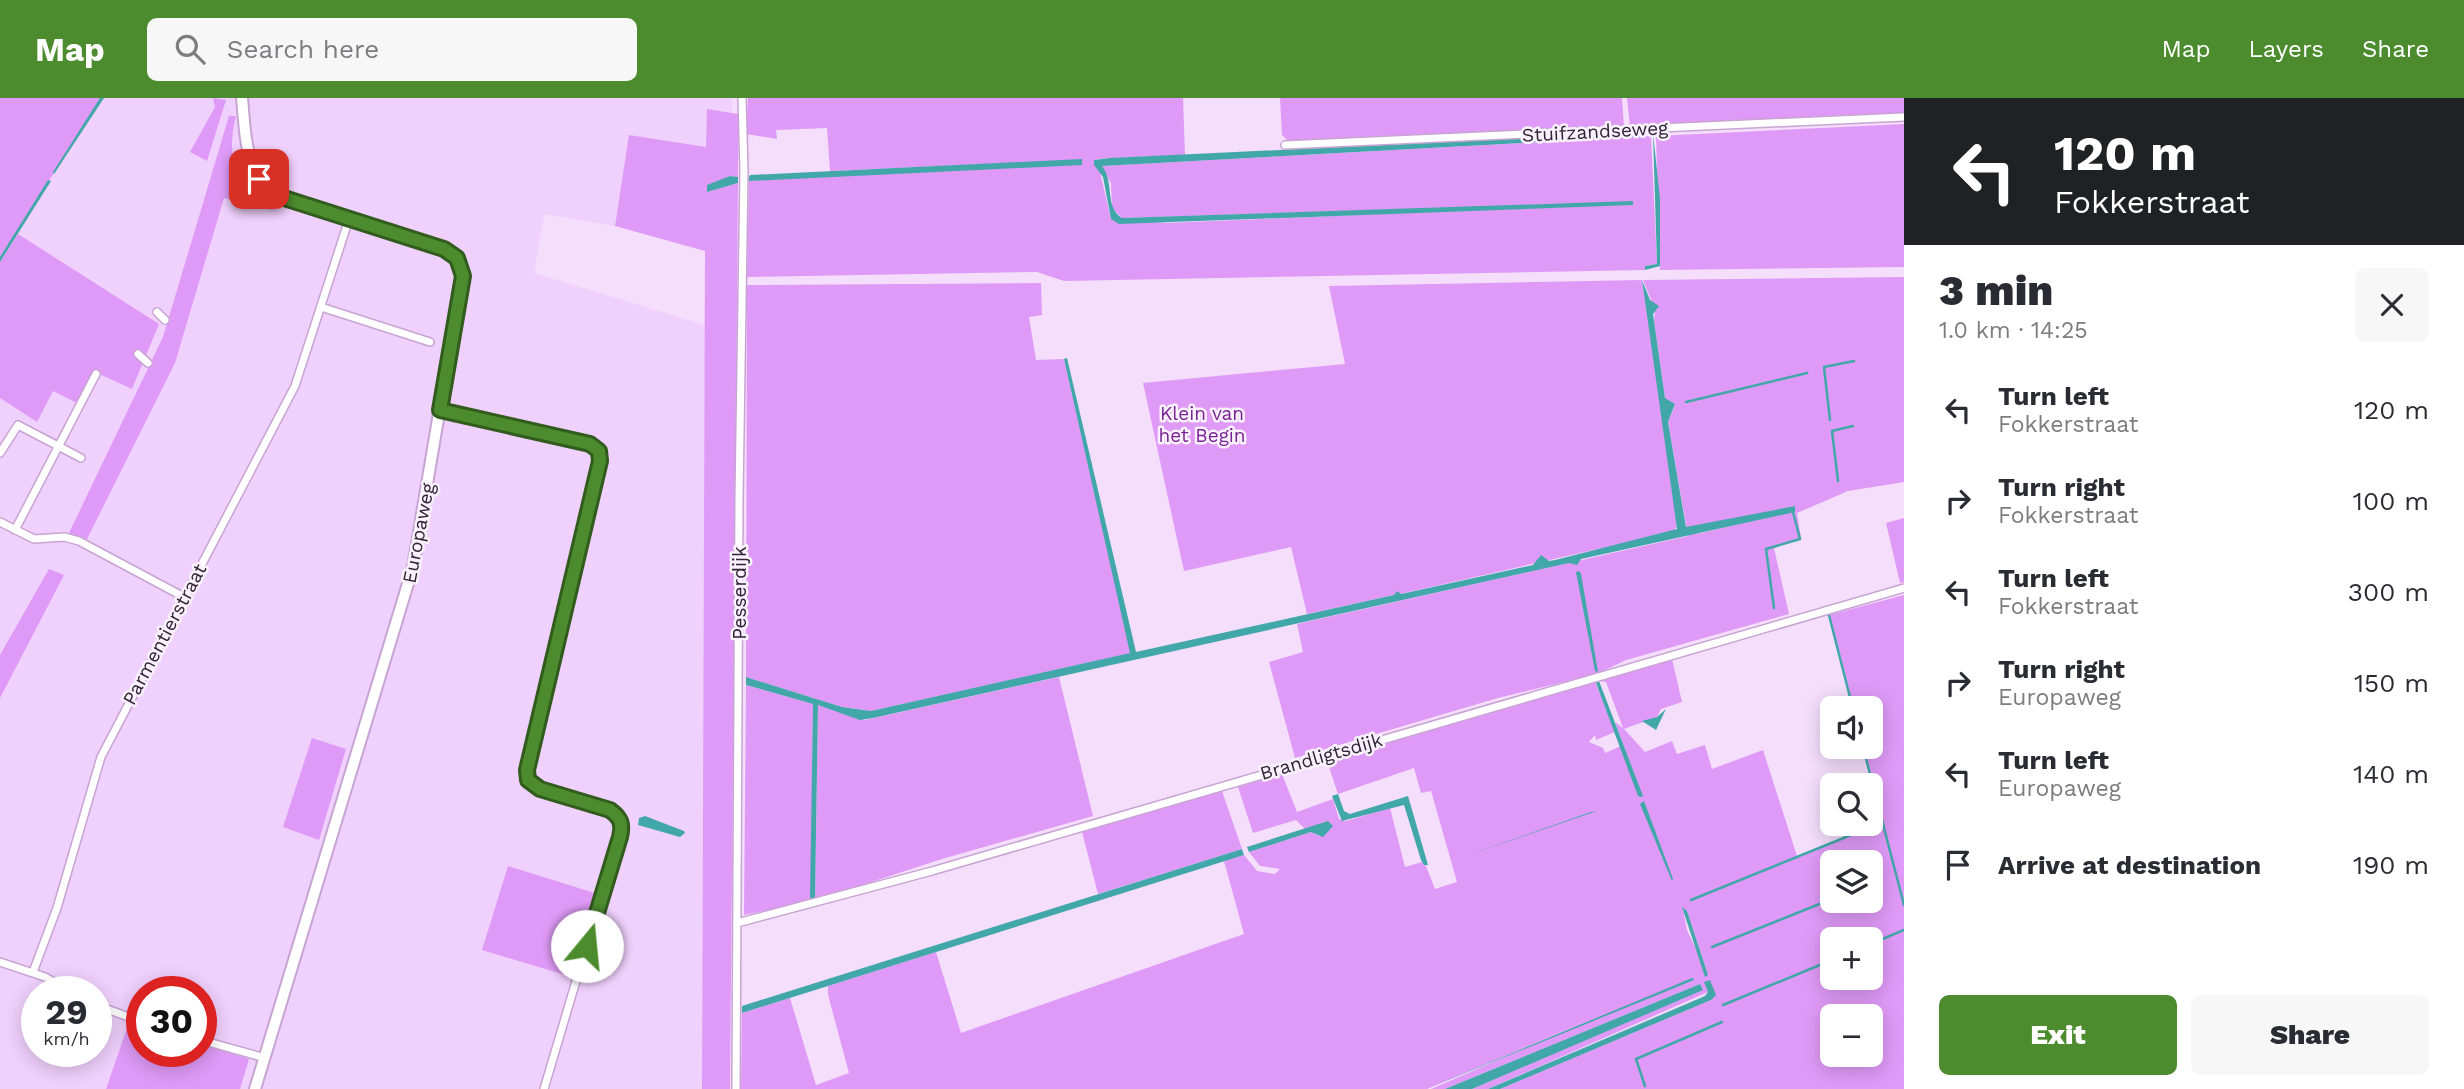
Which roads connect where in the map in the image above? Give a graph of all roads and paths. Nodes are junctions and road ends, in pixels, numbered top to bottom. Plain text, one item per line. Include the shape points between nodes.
1 (242, 98) edge
2 (742, 98) edge
3 (1904, 117) edge
4 (1285, 145) dead end
5 (349, 219) junction
6 (321, 307) junction
7 (157, 312) dead end
8 (165, 320) dead end
9 (430, 342) dead end
10 (138, 354) dead end
11 (148, 363) dead end
12 (96, 374) dead end
13 (440, 410) junction
14 (59, 446) junction
15 (0, 453) edge
16 (81, 458) dead end
17 (0, 522) edge
18 (15, 530) junction
19 (1904, 588) edge
20 (184, 597) junction
21 (737, 923) junction
22 (0, 962) edge
23 (33, 972) junction
24 (41, 976) edge
25 (217, 1044) edge
26 (265, 1058) junction
27 (256, 1089) edge
28 (544, 1089) edge
29 (736, 1089) edge

1 - 5 main road, Europaweg via 250,163 259,179 281,197
2 - 21 street, Pesserdijk
3 - 4 street, Stuifzandseweg
5 - 6 street, Parmentierstraat
5 - 13 main road, Europaweg via 444,249 460,262 463,276
6 - 9 street
6 - 20 street, Parmentierstraat via 289,399
7 - 8 street
10 - 11 street
12 - 14 street
13 - 26 main road, Europaweg via 413,568
13 - 28 street via 590,444 599,451 527,770 528,780 540,789 610,810 622,827
14 - 15 street via 18,425
14 - 16 street
14 - 18 street
17 - 18 street
18 - 20 street via 41,540 64,537
19 - 21 street, Brandligtsdijk via 932,871
20 - 23 street, Parmentierstraat via 101,757 57,908
21 - 29 street, Pesserdijk
22 - 23 street
23 - 24 street
25 - 26 street
26 - 27 main road, Europaweg

